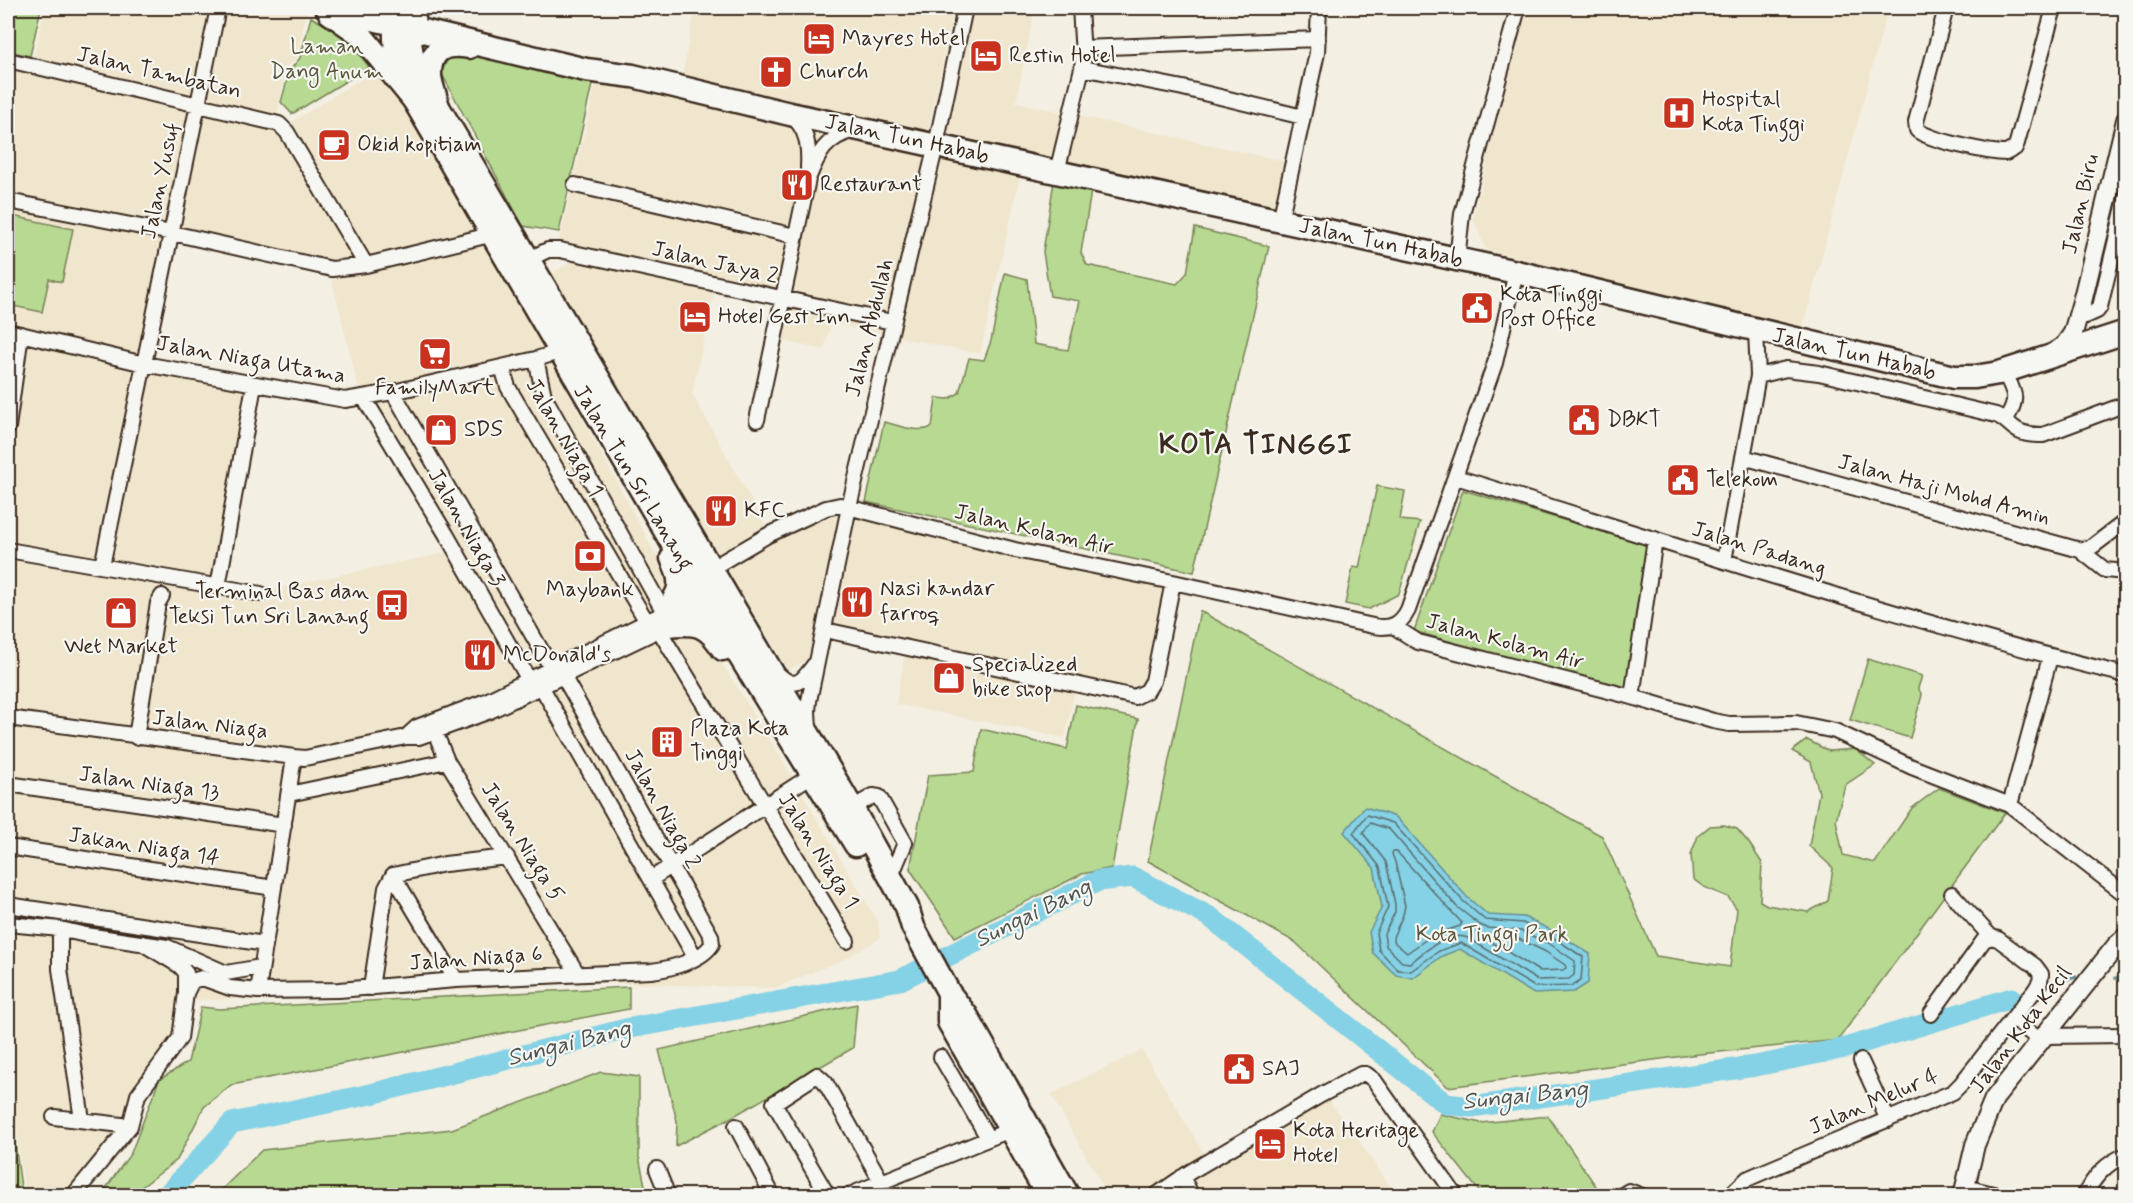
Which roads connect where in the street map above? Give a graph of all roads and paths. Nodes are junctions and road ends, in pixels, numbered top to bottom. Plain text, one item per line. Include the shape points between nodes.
1 (219, 8) edge
2 (317, 8) edge
3 (327, 8) edge
4 (965, 8) edge
5 (1080, 8) edge
6 (1319, 8) edge
7 (1518, 8) edge
8 (1946, 8) edge
9 (2054, 8) edge
10 (402, 14) edge
11 (1318, 39) junction
12 (1082, 48) junction
13 (503, 49) junction
14 (8, 60) edge
15 (1082, 68) junction
16 (633, 76) junction
17 (414, 100) junction
18 (198, 104) junction
19 (438, 109) junction
20 (790, 114) junction
21 (1302, 117) junction
22 (2126, 120) edge
23 (859, 129) junction
24 (936, 145) junction
25 (1057, 172) junction
26 (808, 180) junction
27 (575, 185) dead end
28 (2126, 198) edge
29 (8, 201) edge
30 (1280, 220) junction
31 (501, 232) junction
32 (172, 233) junction
33 (795, 236) junction
34 (529, 259) junction
35 (1457, 260) junction
36 (366, 265) junction
37 (1516, 272) junction
38 (2084, 298) junction
39 (782, 300) junction
40 (2086, 316) junction
41 (892, 322) junction
42 (1756, 331) junction
43 (14, 332) edge
44 (2126, 332) edge
45 (2102, 339) junction
46 (569, 347) junction
47 (2045, 358) junction
48 (536, 359) junction
49 (144, 364) junction
50 (502, 367) junction
51 (2004, 371) junction
52 (1758, 376) junction
53 (254, 385) junction
54 (393, 392) junction
55 (364, 398) junction
56 (2126, 404) edge
57 (2006, 419) junction
58 (757, 420) dead end
59 (8, 427) edge
60 (1743, 457) junction
61 (1456, 477) junction
62 (849, 507) junction
63 (2126, 521) edge
64 (660, 523) junction
65 (1655, 539) junction
66 (8, 550) edge
67 (2080, 550) junction
68 (1724, 561) junction
69 (102, 566) junction
70 (2126, 572) edge
71 (1173, 582) junction
72 (219, 587) junction
73 (711, 588) junction
74 (261, 594) dead end
75 (162, 596) dead end
76 (660, 623) junction
77 (1393, 626) junction
78 (825, 630) junction
79 (2050, 657) junction
80 (818, 658) junction
81 (765, 659) junction
82 (558, 672) junction
83 (2126, 675) edge
84 (529, 680) junction
85 (542, 687) junction
86 (1632, 697) junction
87 (773, 712) junction
88 (8, 718) edge
89 (435, 732) junction
90 (136, 737) junction
91 (406, 737) junction
92 (813, 742) junction
93 (294, 757) junction
94 (447, 761) junction
95 (812, 775) junction
96 (8, 784) edge
97 (289, 794) junction
98 (2010, 805) junction
99 (765, 806) junction
100 (284, 825) junction
101 (8, 847) edge
102 (507, 857) junction
103 (671, 867) junction
104 (393, 875) junction
105 (651, 879) junction
106 (274, 888) junction
107 (1952, 894) dead end
108 (2126, 895) edge
109 (8, 905) edge
110 (8, 924) edge
111 (913, 927) junction
112 (60, 929) junction
113 (1991, 937) junction
114 (2126, 937) edge
115 (847, 941) dead end
116 (142, 943) junction
117 (265, 944) junction
118 (695, 957) junction
119 (261, 967) junction
120 (577, 973) junction
121 (456, 980) junction
122 (371, 988) junction
123 (258, 991) junction
124 (186, 993) junction
125 (949, 993) junction
126 (1931, 1014) dead end
127 (2013, 1018) junction
128 (2126, 1035) edge
129 (2042, 1038) junction
130 (941, 1057) dead end
131 (1861, 1061) dead end
132 (54, 1117) dead end
133 (82, 1120) junction
134 (1888, 1120) junction
135 (130, 1126) junction
136 (736, 1126) dead end
137 (1010, 1130) junction
138 (988, 1138) junction
139 (2126, 1155) edge
140 (657, 1169) dead end
141 (1182, 1177) junction
142 (881, 1181) junction
143 (1964, 1191) edge
144 (73, 1196) edge
145 (668, 1196) edge
146 (773, 1196) edge
147 (828, 1196) edge
148 (847, 1196) edge
149 (1048, 1196) edge
150 (1068, 1196) edge
151 (1155, 1196) edge
152 (1192, 1196) edge
153 (1456, 1196) edge
154 (1621, 1196) edge
155 (1642, 1196) edge
156 (1729, 1196) edge
157 (2001, 1196) edge
158 (2084, 1196) edge

1 - 18 street, Jalan Yusuf
2 - 17 main road via 336,15 360,34
3 - 10 main road
4 - 24 street, Jalan Abdullah
5 - 12 street
6 - 11 street
7 - 35 street via 1462,214
8 - 9 street via 1917,130 1965,146 2007,153 2015,148
10 - 13 main road, Jalan Tun Habab
10 - 16 main road, Jalan Tun Habab via 592,58
10 - 17 main road, Jalan Tun Sri Lanang via 393,35 395,53
10 - 19 main road, Jalan Tun Sri Lanang via 414,66
11 - 12 street
11 - 21 street
12 - 15 street
13 - 16 main road, Jalan Tun Habab via 586,70
13 - 19 main road via 453,45 441,49 430,72
14 - 18 street, Jalan Tambatan
15 - 21 street
15 - 25 street
16 - 20 main road, Jalan Tun Habab
17 - 31 main road, Jalan Tun Sri Lanang
18 - 32 street, Jalan Yusuf
18 - 36 street, Jalan Tambatan via 282,126
19 - 31 main road, Jalan Tun Sri Lanang
20 - 23 main road, Jalan Tun Habab
20 - 26 street via 799,122 808,144
21 - 30 street
22 - 38 street, Jalan Biru
23 - 24 main road, Jalan Tun Habab
23 - 26 street via 832,139 817,156
24 - 25 main road, Jalan Tun Habab
24 - 41 street, Jalan Abdullah
25 - 30 main road, Jalan Tun Habab
26 - 33 street
27 - 33 street
28 - 40 street via 2100,307
29 - 32 street
30 - 35 main road, Jalan Tun Habab
31 - 34 main road, Jalan Tun Sri Lanang
31 - 36 street
31 - 46 main road, Jalan Tun Sri Lanang
32 - 36 street via 332,269
32 - 49 street, Jalan Yusuf
33 - 39 street
34 - 39 street, Jalan Jaya 2 via 548,250 560,250
34 - 46 main road, Jalan Tun Sri Lanang
35 - 37 main road, Jalan Tun Habab
37 - 42 main road, Jalan Tun Habab
37 - 61 street via 1495,363
38 - 40 street, Jalan Biru
38 - 47 street, Jalan Biru via 2071,337
39 - 41 street, Jalan Jaya 2
39 - 58 street
40 - 45 street, Jalan Biru via 2091,334
41 - 62 street, Jalan Abdullah
42 - 51 main road, Jalan Tun Habab via 1954,377
42 - 52 street
43 - 49 street, Jalan Niaga Utama
43 - 59 street
44 - 45 main road, Jalan Tun Habab
45 - 47 main road, Jalan Tun Habab
46 - 48 street, Jalan Niaga Utama
46 - 64 main road, Jalan Tun Sri Lanang
46 - 73 main road, Jalan Tun Sri Lanang
47 - 51 main road, Jalan Tun Habab
48 - 50 street, Jalan Niaga Utama
48 - 76 street, Jalan Niaga 1 via 544,396
49 - 53 street, Jalan Niaga Utama
49 - 69 street, Jalan Yusuf
50 - 54 street, Jalan Niaga Utama
50 - 76 street, Jalan Niaga 1 via 508,387
51 - 57 street via 2015,395 2014,407
52 - 57 street via 1788,369 1819,373
52 - 60 street
53 - 55 street, Jalan Niaga Utama via 345,400
53 - 72 street
54 - 55 street, Jalan Niaga Utama
54 - 82 street, Jalan Niaga 2
55 - 84 street, Jalan Niaga 3
56 - 57 street via 2043,435 2016,430
60 - 67 street, Jalan Haji Mohd Amin
60 - 68 street
61 - 65 street, Jalan Padang
61 - 77 street via 1408,610
62 - 71 street, Jalan Kolam Air via 1015,550
62 - 73 street, Jalan Kolam Air via 826,508 768,535
62 - 78 street, Jalan Abdullah
63 - 67 street via 2093,546
64 - 73 main road, Jalan Tun Sri Lanang
64 - 76 main road via 680,580 677,596
65 - 68 street, Jalan Padang
65 - 86 street
66 - 69 street
67 - 70 street via 2105,570
68 - 79 street, Jalan Padang
69 - 72 street
71 - 77 street, Jalan Kolam Air via 1372,626
71 - 78 street via 1153,681 1147,691 1136,697
72 - 74 street
73 - 76 street, Jalan Niaga
73 - 81 main road, Jalan Tun Sri Lanang
73 - 87 main road, Jalan Tun Sri Lanang
75 - 90 street
76 - 82 street, Jalan Niaga
76 - 87 main road via 696,624 708,630 757,702
76 - 99 street, Jalan Niaga 1
77 - 86 street, Jalan Kolam Air via 1418,642
78 - 80 street, Jalan Abdullah
79 - 83 street, Jalan Padang
79 - 98 street
80 - 81 street, Jalan Abdullah via 803,680 793,683 782,678
80 - 92 street, Jalan Abdullah via 808,711
81 - 92 main road, Jalan Tun Sri Lanang
82 - 84 street, Jalan Niaga
82 - 85 street, Jalan Niaga
82 - 103 street, Jalan Niaga 2
84 - 91 street, Jalan Niaga via 417,727
85 - 89 street, Jalan Niaga
85 - 105 street
86 - 98 street, Jalan Kolam Air via 1713,721 1796,723 1825,728
87 - 95 main road, Jalan Tun Sri Lanang
88 - 90 street, Jalan Niaga
89 - 91 street, Jalan Niaga
89 - 94 street, Jalan Niaga 5
90 - 93 street, Jalan Niaga
91 - 93 street, Jalan Niaga
92 - 111 main road, Jalan Tun Sri Lanang via 891,876
93 - 97 street
94 - 97 street
94 - 102 street, Jalan Niaga 5
95 - 99 street
95 - 111 main road, Jalan Tun Sri Lanang via 898,911
96 - 100 street, Jalan Niaga 13
97 - 100 street
98 - 108 street, Jalan Kolam Air
99 - 103 street
99 - 115 street, Jalan Niaga 1
100 - 106 street
101 - 106 street, Jakan Niaga 14
102 - 104 street
102 - 120 street, Jalan Niaga 5
103 - 105 street
103 - 118 street, Jalan Niaga 2 via 712,940 710,948
104 - 121 street
104 - 122 street via 386,888
105 - 118 street
106 - 117 street
107 - 113 street
109 - 117 street
110 - 112 street
111 - 125 main road, Jalan Tun Sri Lanang
112 - 116 street
112 - 133 street via 60,969
113 - 126 street via 1984,940
113 - 127 street, Jalan Melur 4 via 2041,974 2035,990
114 - 129 street, Jalan Kota Kecil
116 - 119 street via 176,950 226,973
116 - 124 street via 184,969
117 - 119 street
118 - 120 street, Jalan Niaga 6 via 664,969
119 - 123 street
120 - 121 street, Jalan Niaga 6
121 - 122 street, Jalan Niaga 6
122 - 123 street, Jalan Niaga 6
123 - 124 street, Jalan Niaga 6 via 230,988 202,978 192,981
124 - 135 street via 180,1038 138,1095
125 - 137 main road, Jalan Tun Sri Lanang via 949,1022
125 - 150 main road, Jalan Tun Sri Lanang via 966,1015
127 - 129 street
127 - 134 street, Jalan Melur 4 via 1953,1092
128 - 129 street
129 - 143 street, Jalan Kota Kecil via 1994,1100 1975,1145
130 - 138 street
131 - 134 street
132 - 133 street
133 - 135 street
134 - 156 street, Jalan Melur 4 via 1747,1179
135 - 144 street
136 - 146 street
137 - 138 street
137 - 149 main road, Jalan Tun Sri Lanang
138 - 142 street
139 - 158 street via 2104,1168
140 - 145 street
141 - 151 street
141 - 152 street
141 - 153 street via 1321,1095 1366,1074
142 - 147 street via 825,1082 817,1075 774,1103
142 - 148 street
143 - 157 street
154 - 155 street via 1629,1191

